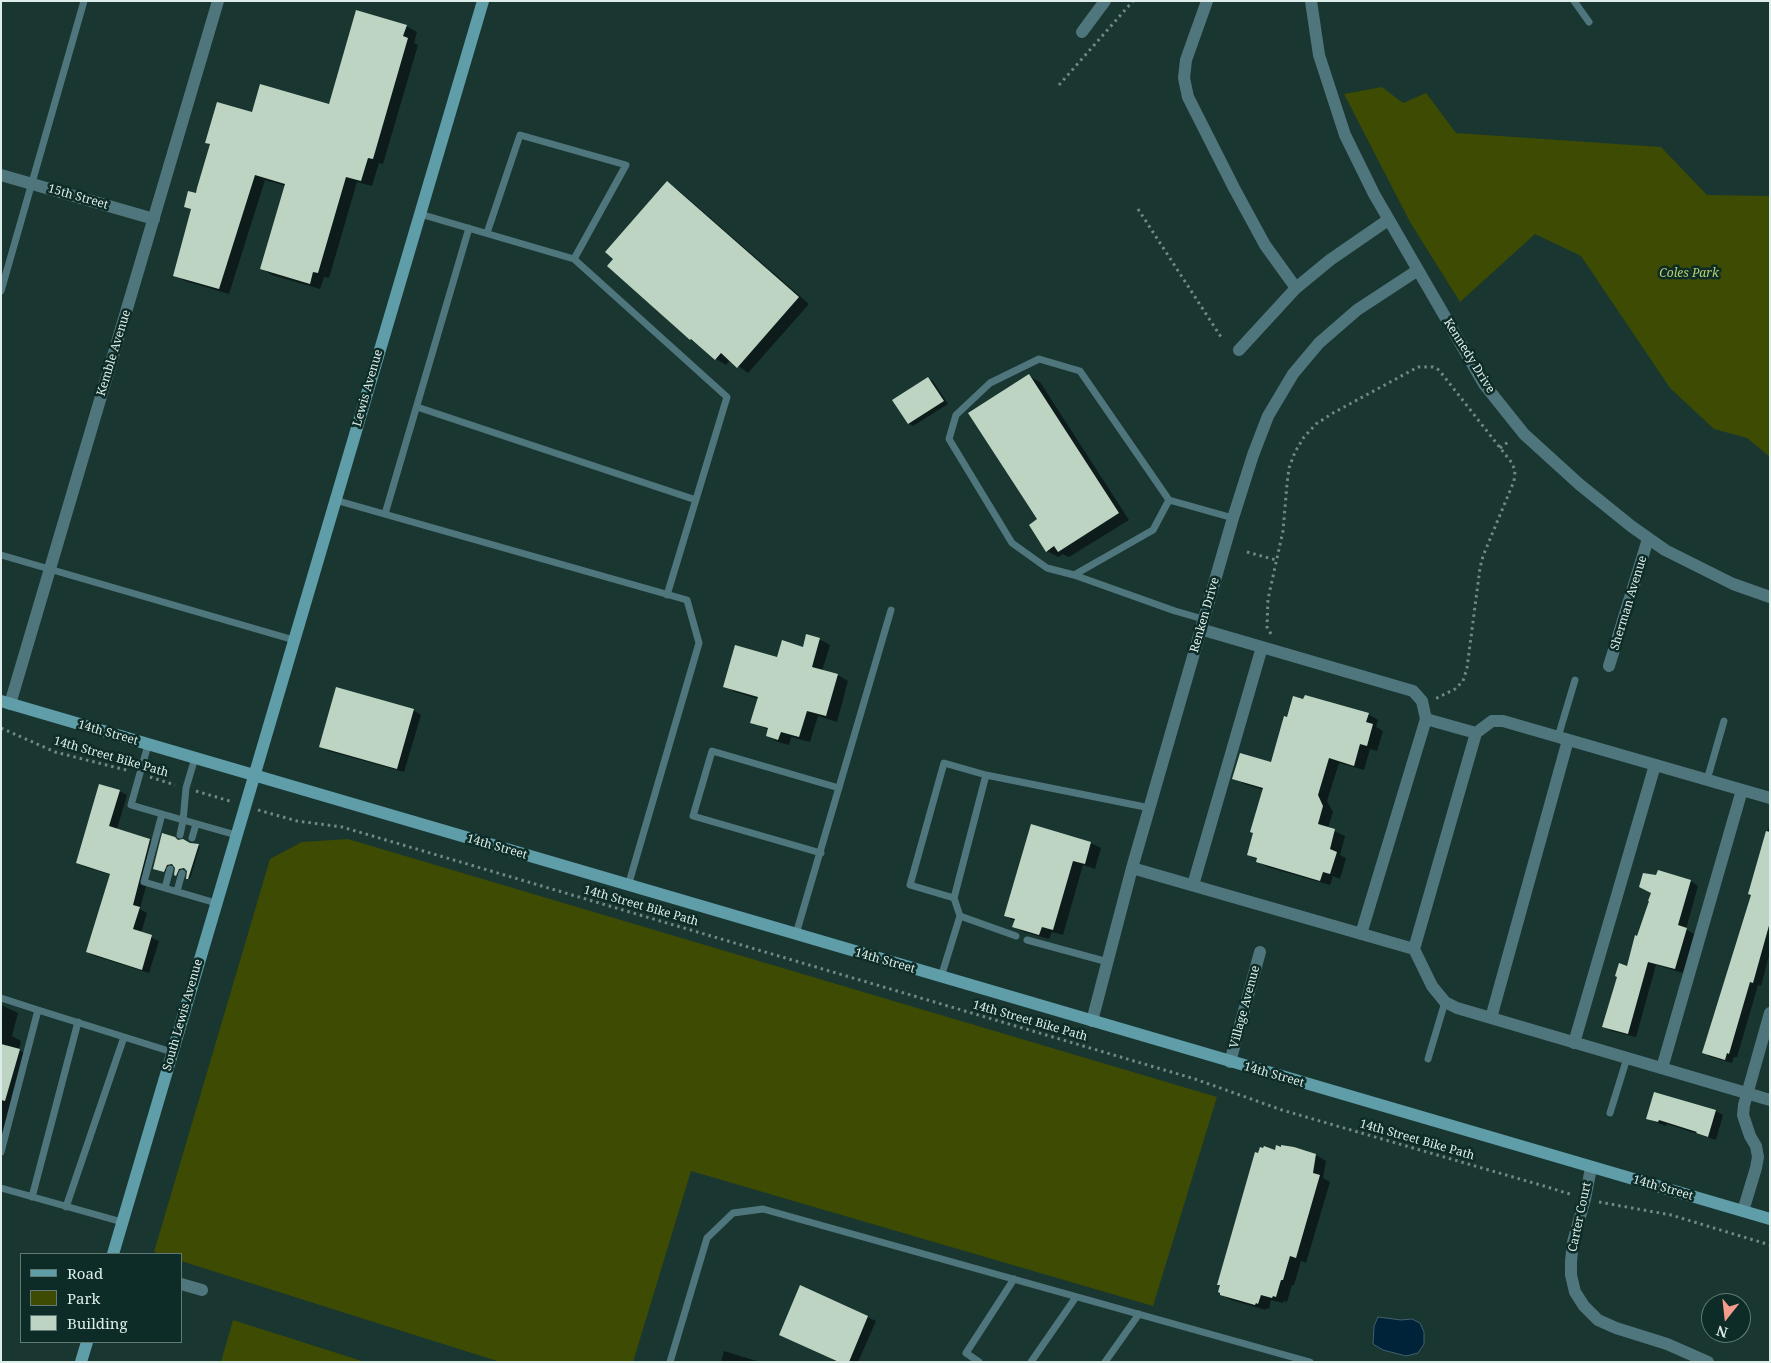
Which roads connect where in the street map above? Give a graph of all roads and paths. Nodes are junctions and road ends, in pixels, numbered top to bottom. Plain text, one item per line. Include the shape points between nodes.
1 (84, 1) edge
2 (218, 1) edge
3 (483, 1) edge
4 (1105, 1) edge
5 (1133, 1) edge
6 (1207, 1) edge
7 (1311, 1) edge
8 (1574, 1) edge
9 (1589, 22) dead end
10 (1082, 32) dead end
11 (1059, 85) dead end
12 (1, 175) edge
13 (32, 183) junction
14 (1138, 209) dead end
15 (420, 214) junction
16 (154, 219) junction
17 (1388, 220) junction
18 (469, 228) junction
19 (487, 233) junction
20 (574, 259) junction
21 (1418, 270) junction
22 (1296, 288) junction
23 (1, 291) edge
24 (1221, 337) dead end
25 (1239, 350) dead end
26 (417, 407) junction
27 (1508, 442) dead end
28 (1500, 448) junction
29 (335, 500) junction
30 (696, 500) junction
31 (1169, 500) junction
32 (385, 514) junction
33 (1233, 518) junction
34 (1648, 539) junction
35 (1248, 552) dead end
36 (1, 555) edge
37 (1276, 560) junction
38 (50, 569) junction
39 (1074, 575) junction
40 (667, 595) junction
41 (1770, 597) edge
42 (891, 610) dead end
43 (1202, 624) junction
44 (1279, 639) dead end
45 (294, 640) junction
46 (1262, 646) junction
47 (1609, 666) dead end
48 (1575, 680) dead end
49 (1434, 699) dead end
50 (6, 703) edge
51 (1426, 719) junction
52 (1724, 721) dead end
53 (1, 728) edge
54 (1476, 733) junction
55 (1563, 738) junction
56 (148, 745) junction
57 (195, 758) junction
58 (1655, 765) junction
59 (140, 774) junction
60 (986, 775) junction
61 (253, 776) junction
62 (1707, 780) junction
63 (186, 788) junction
64 (839, 788) junction
65 (1742, 790) junction
66 (217, 797) dead end
67 (1770, 798) edge
68 (1150, 808) junction
69 (162, 814) junction
70 (283, 818) dead end
71 (183, 821) junction
72 (196, 824) junction
73 (180, 835) dead end
74 (236, 835) junction
75 (192, 838) dead end
76 (820, 853) junction
77 (1132, 868) junction
78 (170, 870) dead end
79 (182, 873) dead end
80 (1193, 885) junction
81 (628, 886) junction
82 (165, 888) junction
83 (177, 891) junction
84 (954, 898) junction
85 (216, 903) junction
86 (960, 916) junction
87 (796, 934) junction
88 (1361, 934) junction
89 (1016, 936) dead end
90 (1027, 940) dead end
91 (1414, 949) junction
92 (1260, 952) dead end
93 (1108, 962) junction
94 (941, 977) junction
95 (1, 998) edge
96 (1445, 1002) junction
97 (38, 1010) junction
98 (1770, 1013) edge
99 (1491, 1018) junction
100 (1092, 1021) junction
101 (78, 1022) junction
102 (124, 1037) junction
103 (1574, 1042) junction
104 (172, 1052) junction
105 (1626, 1058) junction
106 (1428, 1059) dead end
107 (1230, 1062) junction
108 (1662, 1068) junction
109 (1747, 1093) junction
110 (1770, 1100) edge
111 (1610, 1113) dead end
112 (1, 1152) edge
113 (1591, 1168) junction
114 (1, 1188) edge
115 (32, 1197) junction
116 (1585, 1199) junction
117 (66, 1207) junction
118 (1743, 1211) junction
119 (1770, 1219) edge
120 (122, 1222) junction
121 (1770, 1245) edge
122 (113, 1253) edge
123 (1014, 1279) junction
124 (182, 1284) edge
125 (202, 1290) dead end
126 (1076, 1296) junction
127 (1139, 1314) junction
128 (87, 1343) edge
129 (81, 1362) edge
130 (670, 1362) edge
131 (979, 1362) edge
132 (1031, 1362) edge
133 (1105, 1362) edge
134 (1310, 1362) edge
135 (1708, 1362) edge

1 - 13 lane
2 - 16 street, Kemble Avenue
3 - 15 street, Lewis Avenue
4 - 10 street
5 - 11 path
6 - 22 street via 1186,60 1184,78 1188,97 1265,245
7 - 17 street, Kennedy Drive via 1320,55 1345,135
8 - 9 lane
12 - 13 street, 15th Street
13 - 16 street, 15th Street
13 - 23 lane
14 - 24 path
15 - 18 lane
15 - 29 street, Lewis Avenue
16 - 38 street, Kemble Avenue
17 - 21 street, Kennedy Drive
17 - 22 street
18 - 19 lane
18 - 26 lane
19 - 20 lane
19 - 20 lane via 520,135 626,165
20 - 30 lane via 727,397
21 - 33 street, Renken Drive via 1357,310 1319,343 1293,374 1268,416
21 - 34 street, Kennedy Drive via 1484,384 1524,434 1578,484
22 - 25 street
26 - 30 lane
26 - 32 lane
27 - 28 path
28 - 37 path via 1438,370 1418,367 1333,413 1304,437 1289,468 1283,531
28 - 49 path via 1512,463 1514,481 1483,556 1467,668 1455,689
29 - 32 lane
29 - 45 street, Lewis Avenue
30 - 40 lane
31 - 33 lane
31 - 39 lane via 1153,530
31 - 39 lane via 1080,371 1039,358 990,383 956,415 949,439 1012,542 1047,568
32 - 40 lane
33 - 43 street, Renken Drive
34 - 41 street, Kennedy Drive via 1734,584
34 - 47 street, Sherman Avenue
35 - 37 path
36 - 38 lane
37 - 44 path via 1268,599 1267,627
38 - 45 lane
38 - 50 street, Kemble Avenue
39 - 43 lane
40 - 81 lane via 687,600 699,643
42 - 64 lane
43 - 46 street
43 - 68 street, Renken Drive
45 - 61 street, Lewis Avenue
46 - 51 street via 1413,691 1422,701
46 - 80 street
48 - 55 lane
50 - 56 street, 14th Street
51 - 54 street
51 - 88 street
52 - 62 lane
53 - 59 path, 14th Street Bike Path via 55,752
54 - 55 street via 1492,721 1503,721
54 - 91 street
55 - 58 street
55 - 99 street
56 - 57 street, 14th Street
56 - 59 lane
57 - 61 street, 14th Street
57 - 63 lane
58 - 62 street
58 - 103 street
59 - 63 path, 14th Street Bike Path
59 - 69 lane via 131,805
60 - 68 lane
60 - 84 lane
60 - 84 lane via 944,763 910,885
61 - 74 street, South Lewis Avenue
61 - 81 street, 14th Street
62 - 65 street
63 - 66 path, 14th Street Bike Path
63 - 71 lane
64 - 76 lane
64 - 76 lane via 712,751 693,816
65 - 67 street
65 - 108 street
68 - 77 street, Renken Drive
69 - 71 lane
69 - 82 lane via 144,882
70 - 116 path, 14th Street Bike Path via 342,827 1195,1079 1282,1110
71 - 72 lane
71 - 73 lane
72 - 74 lane
72 - 75 lane
74 - 85 street, South Lewis Avenue
76 - 87 lane
77 - 80 street
77 - 93 street, Renken Drive
78 - 82 lane
79 - 83 lane
80 - 88 street
81 - 87 street, 14th Street
82 - 83 lane
83 - 85 lane
84 - 86 lane
85 - 104 street, South Lewis Avenue
86 - 89 lane
86 - 94 lane
87 - 94 street, 14th Street
88 - 91 street
90 - 93 lane
91 - 96 street via 1432,986
92 - 107 street, Village Avenue
93 - 100 street, Renken Drive
94 - 100 street, 14th Street
95 - 97 lane
96 - 99 street
96 - 106 lane
97 - 101 lane
97 - 112 lane
98 - 109 street
99 - 103 street
100 - 107 street, 14th Street
101 - 102 lane
101 - 115 lane
102 - 104 lane
102 - 117 lane
103 - 105 street
104 - 120 street, South Lewis Avenue
105 - 108 street
105 - 111 lane
107 - 113 street, 14th Street
108 - 109 street
109 - 110 street
109 - 118 street via 1743,1115 1758,1157
113 - 116 street, Carter Court
113 - 118 street, 14th Street
114 - 115 lane
115 - 117 lane
116 - 121 path, 14th Street Bike Path via 1671,1215
116 - 135 street, Carter Court via 1571,1261 1573,1284 1584,1306 1598,1320
117 - 120 lane
118 - 119 street, 14th Street
120 - 122 street, South Lewis Avenue
123 - 126 lane
123 - 130 lane via 763,1209 733,1212 707,1238
123 - 131 lane via 966,1353
124 - 125 street
126 - 127 lane
126 - 132 lane
127 - 133 lane
127 - 134 lane
128 - 129 street

